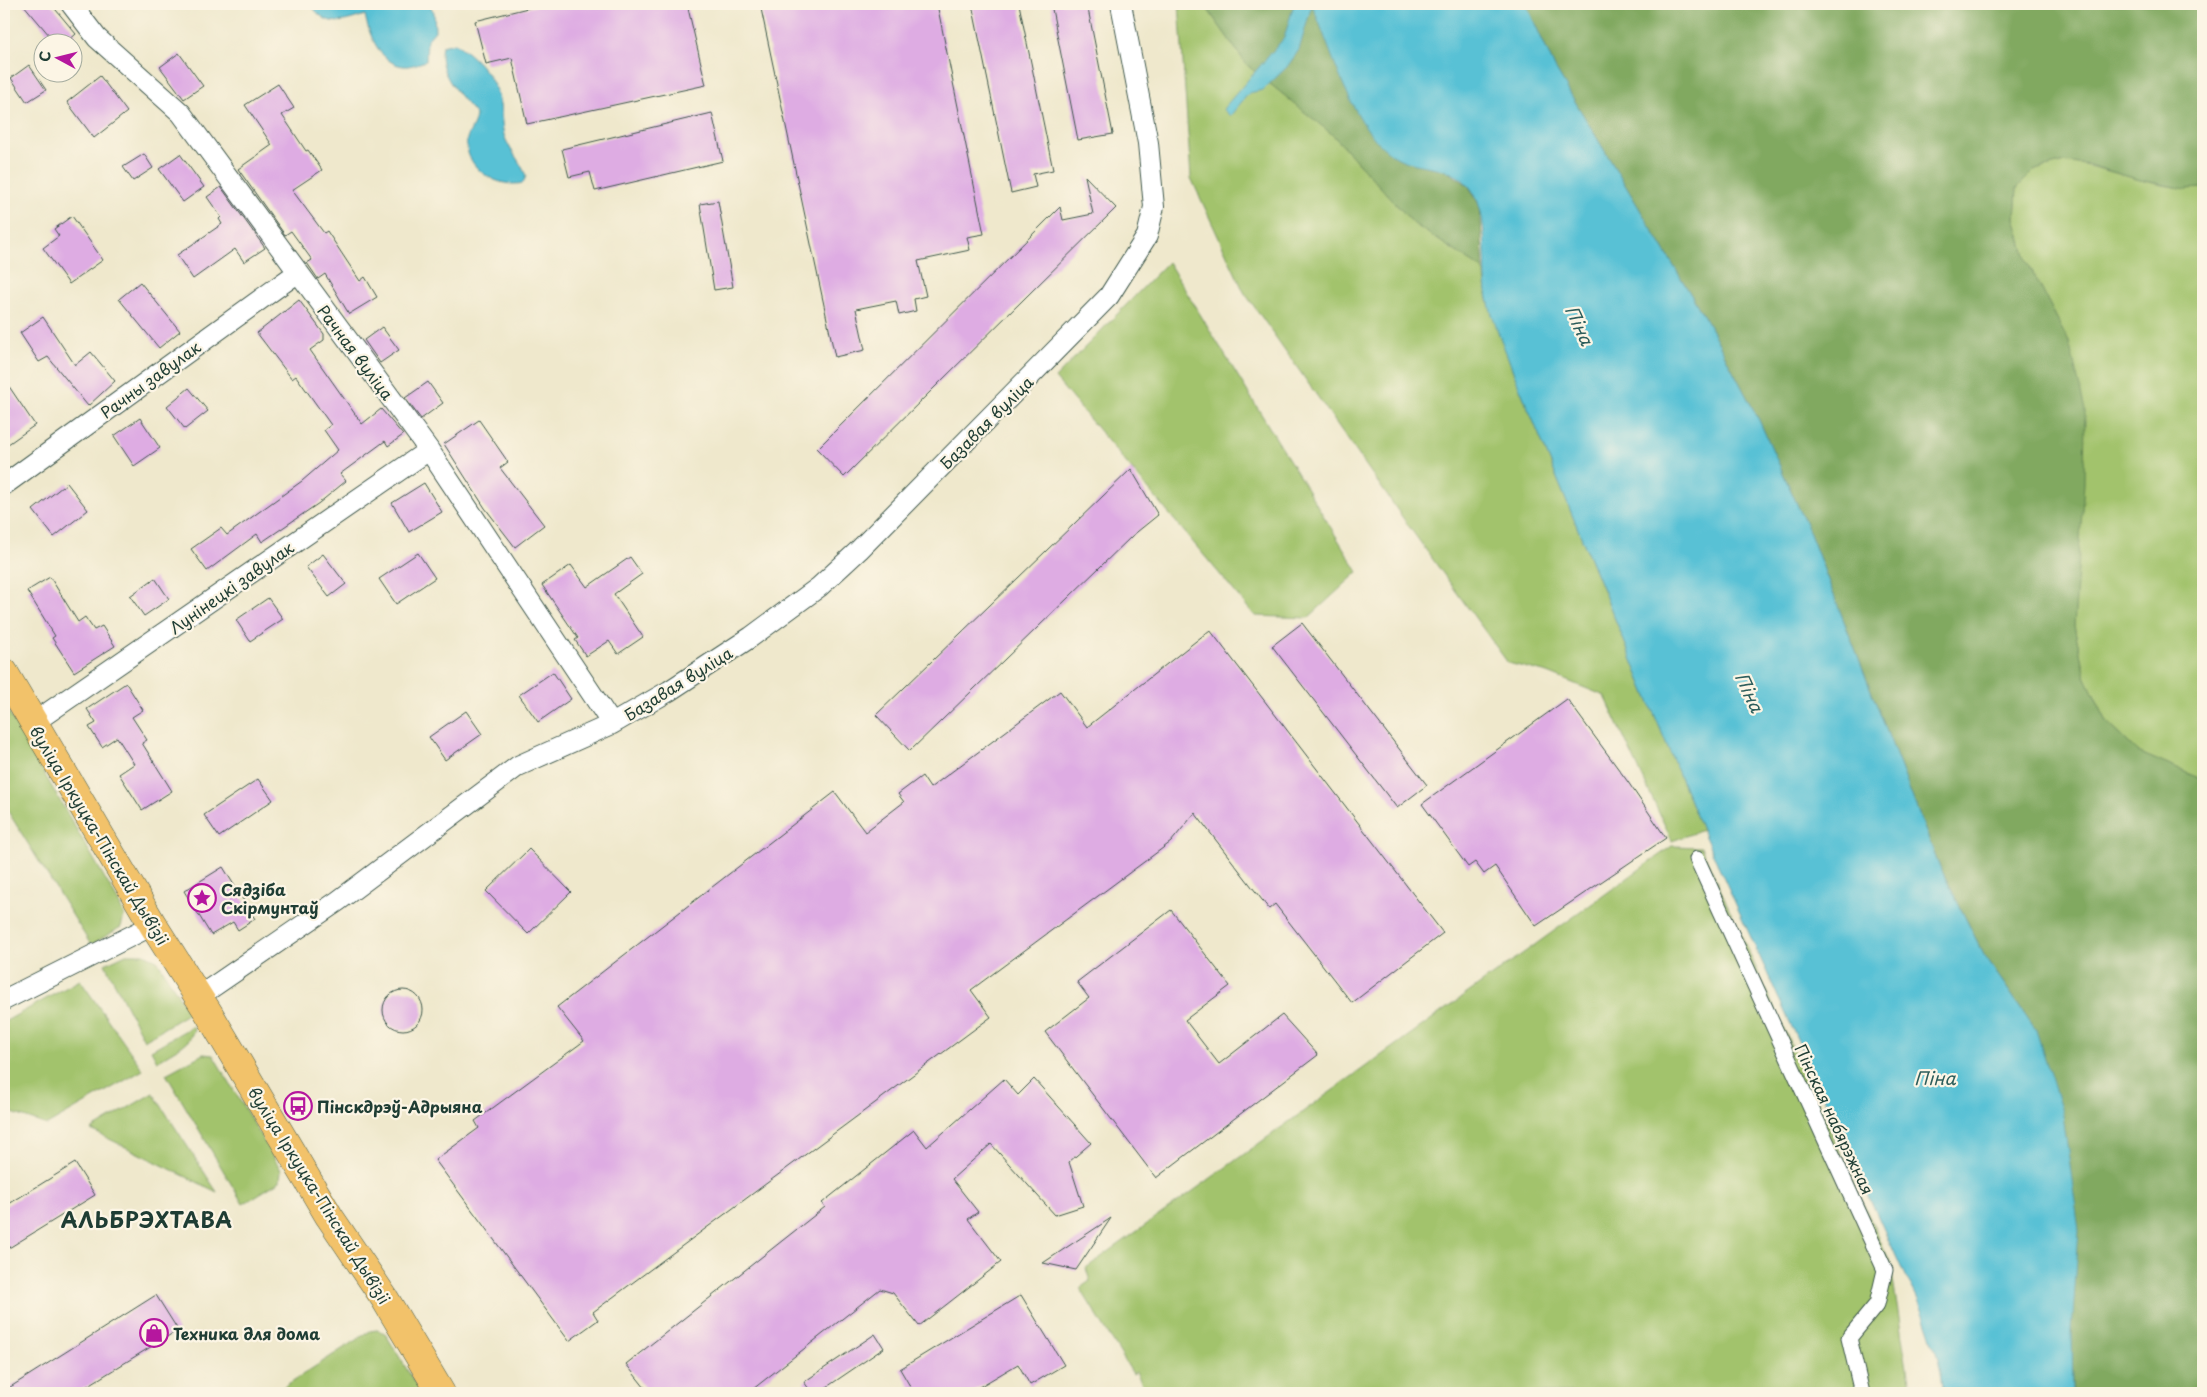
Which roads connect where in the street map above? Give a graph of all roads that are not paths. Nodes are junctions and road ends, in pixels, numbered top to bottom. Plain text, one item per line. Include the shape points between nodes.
1 (71, 4) edge
2 (1121, 4) edge
3 (296, 272) junction
4 (429, 450) junction
5 (4, 486) edge
6 (4, 672) edge
7 (33, 723) junction
8 (612, 724) junction
9 (1697, 859) dead end
10 (152, 925) junction
11 (198, 997) junction
12 (4, 1000) edge
13 (442, 1393) edge
14 (1862, 1393) edge

1 - 3 street, Рачная вуліца via 97,38 181,113
2 - 8 street, Базавая вуліца via 1148,143 1154,207 1147,236 1109,296 819,587 751,637
3 - 4 street, Рачная вуліца
3 - 5 street, Рачны завулак
4 - 7 street, Лунінецкі завулак
4 - 8 street, Рачная вуліца
6 - 7 main road, вуліца Іркуцка-Пінскай Дывізіі
7 - 10 main road, вуліца Іркуцка-Пінскай Дывізіі
8 - 11 street via 518,766 338,901
9 - 14 street, Пінская набярэжная via 1885,1270 1877,1304 1849,1338
10 - 11 main road, вуліца Іркуцка-Пінскай Дывізіі
10 - 12 street
11 - 13 main road, вуліца Іркуцка-Пінскай Дывізіі via 329,1216 385,1299

